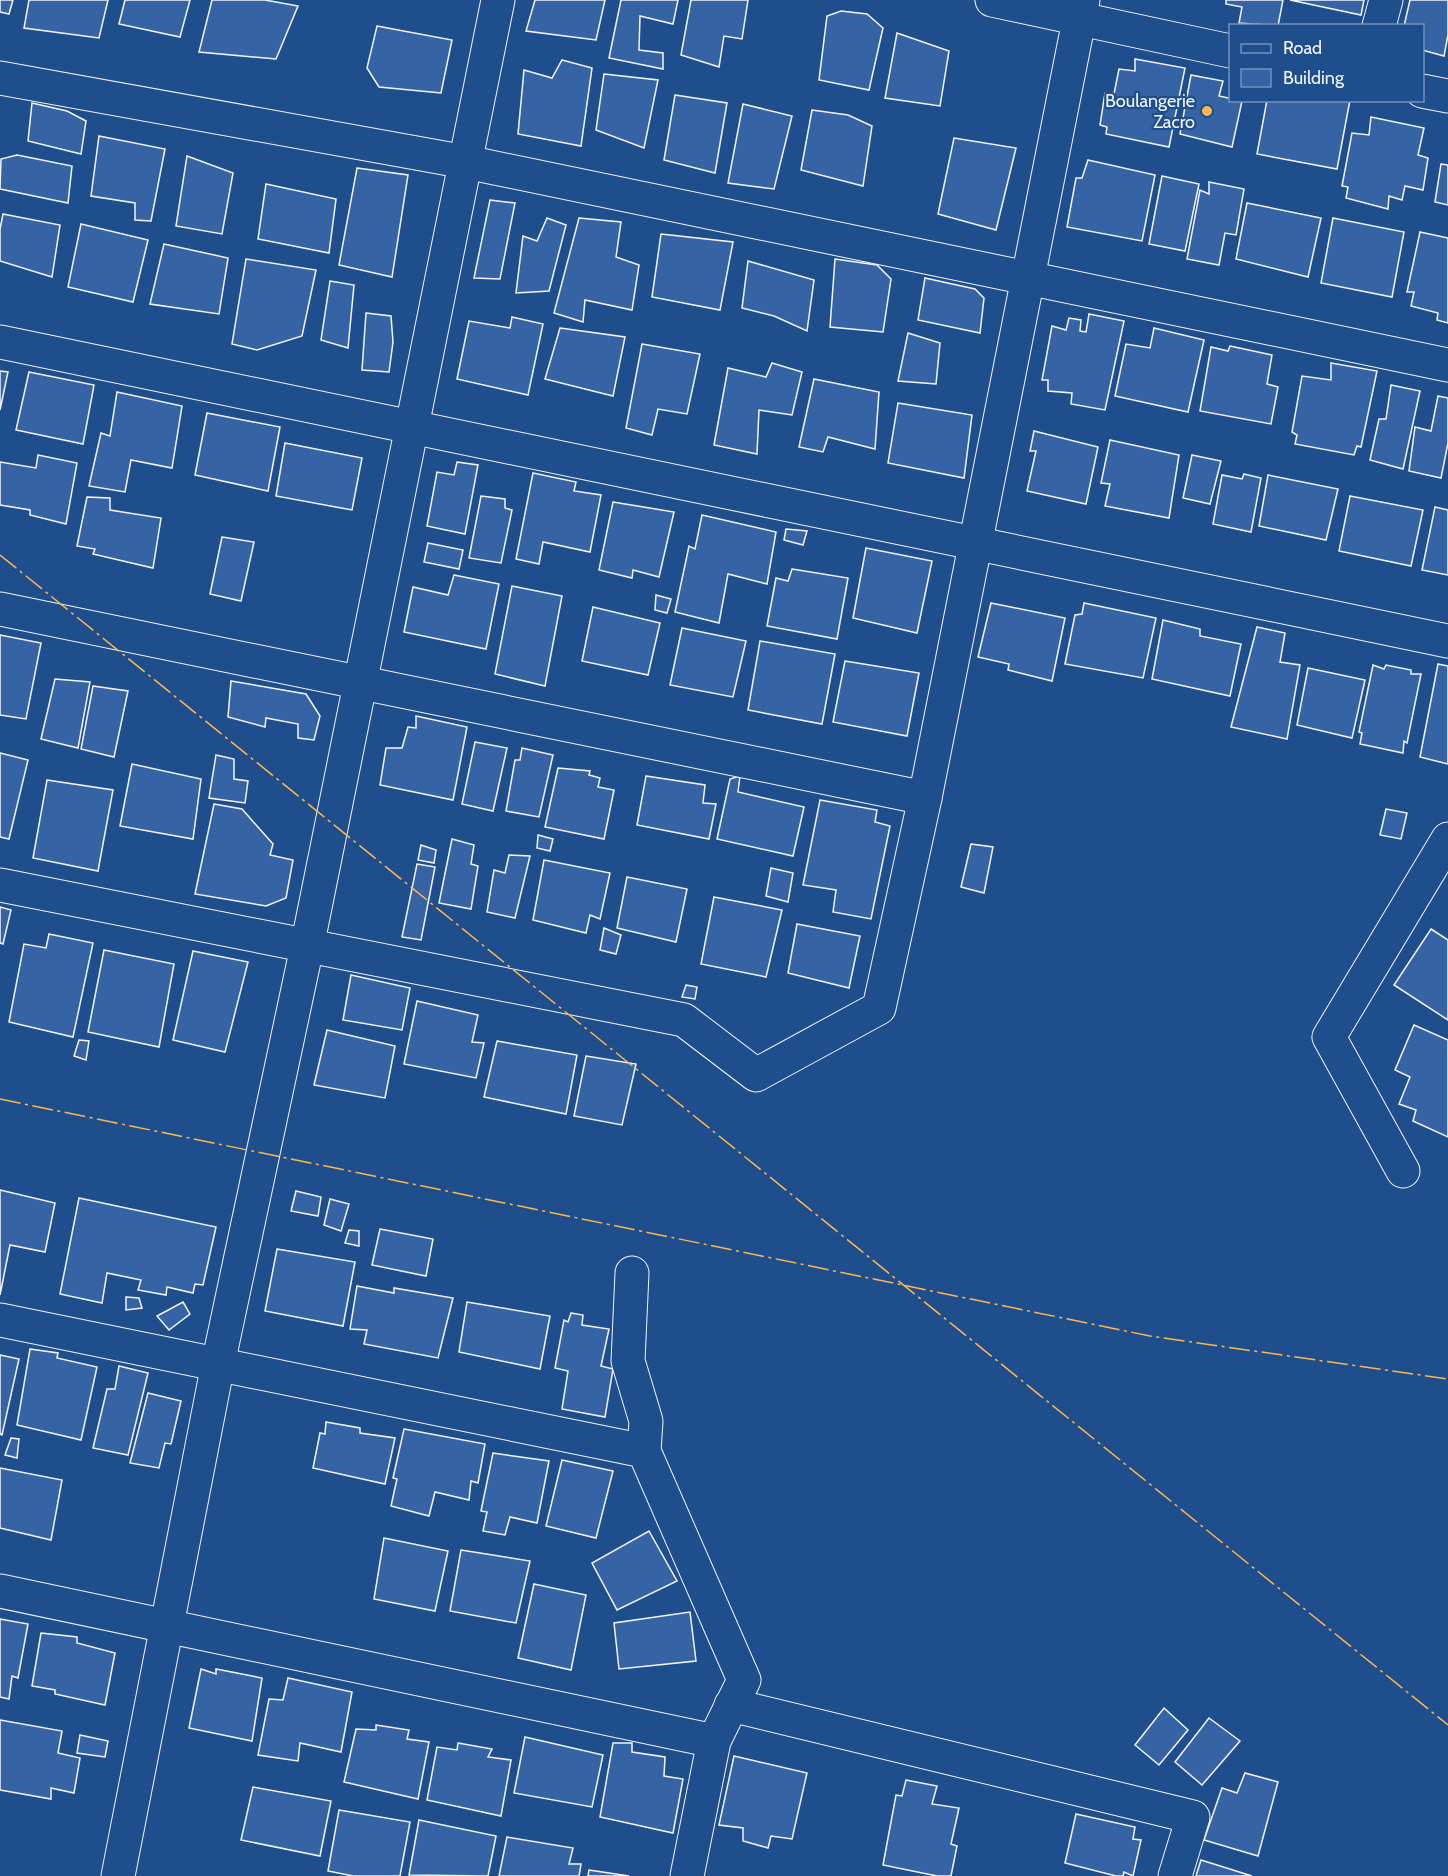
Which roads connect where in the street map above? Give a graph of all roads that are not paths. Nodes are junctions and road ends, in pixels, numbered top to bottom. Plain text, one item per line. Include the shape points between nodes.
1 (498, 0) edge
2 (992, 0) edge
3 (1386, 0) edge
4 (1081, 9) edge
5 (1380, 24) edge
6 (1229, 51) edge
7 (0, 78) edge
8 (1424, 91) edge
9 (1448, 96) edge
10 (466, 162) junction
11 (1026, 279) junction
12 (0, 342) edge
13 (1448, 365) edge
14 (411, 427) junction
15 (976, 543) junction
16 (0, 609) edge
17 (1448, 641) edge
18 (360, 682) junction
19 (925, 798) junction
20 (1448, 839) edge
21 (0, 885) edge
22 (307, 947) junction
23 (1403, 1171) dead end
24 (632, 1273) dead end
25 (0, 1320) edge
26 (218, 1364) junction
27 (644, 1451) junction
28 (0, 1591) edge
29 (165, 1626) junction
30 (731, 1706) junction
31 (714, 1741) junction
32 (118, 1876) edge
33 (687, 1876) edge
34 (1175, 1876) edge

1 - 10 street
2 - 4 street
3 - 5 street
4 - 6 street
4 - 11 street
7 - 10 street
8 - 9 street
10 - 11 street
10 - 14 street
11 - 13 street
11 - 15 street
12 - 14 street
14 - 15 street
14 - 18 street
15 - 17 street
15 - 19 street
16 - 18 street
18 - 19 street
18 - 22 street
19 - 22 street via 879,1008 756,1075 684,1020
20 - 23 street via 1329,1037
21 - 22 street
22 - 26 street
24 - 27 street via 628,1361 646,1421
25 - 26 street
26 - 27 street
26 - 29 street
27 - 30 street via 744,1680
28 - 29 street
29 - 31 street
29 - 32 street
30 - 31 street
30 - 34 street via 1193,1817
31 - 33 street

